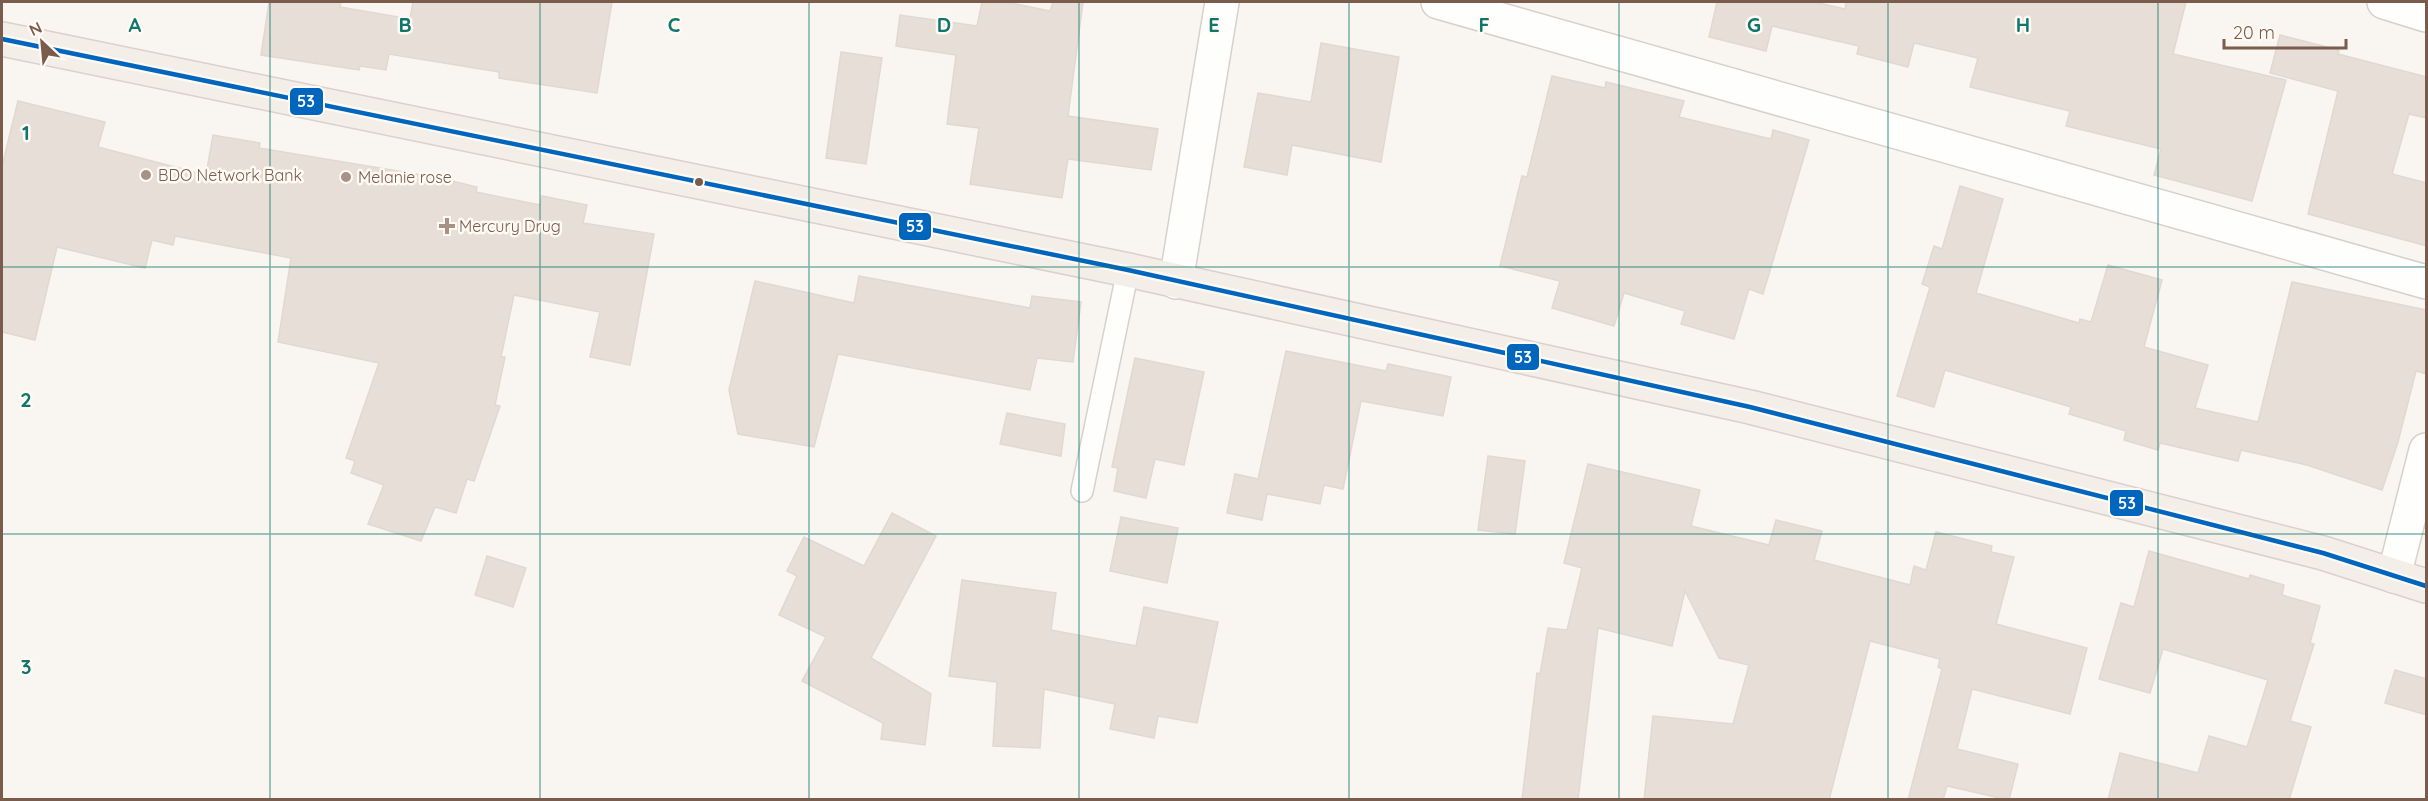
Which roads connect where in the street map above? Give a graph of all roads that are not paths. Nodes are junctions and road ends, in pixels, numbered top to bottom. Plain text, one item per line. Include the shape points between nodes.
1 (1222, 2) edge
2 (1438, 2) edge
3 (2384, 2) edge
4 (2427, 15) edge
5 (2, 39) edge
6 (1128, 270) junction
7 (1176, 282) junction
8 (2427, 282) edge
9 (2427, 450) edge
10 (1082, 491) dead end
11 (2394, 576) junction
12 (2427, 586) edge

1 - 7 street
2 - 8 street
3 - 4 street
5 - 6 main road
6 - 7 main road
6 - 10 lane
7 - 11 main road via 1750,407 2323,553
9 - 11 street
11 - 12 main road

